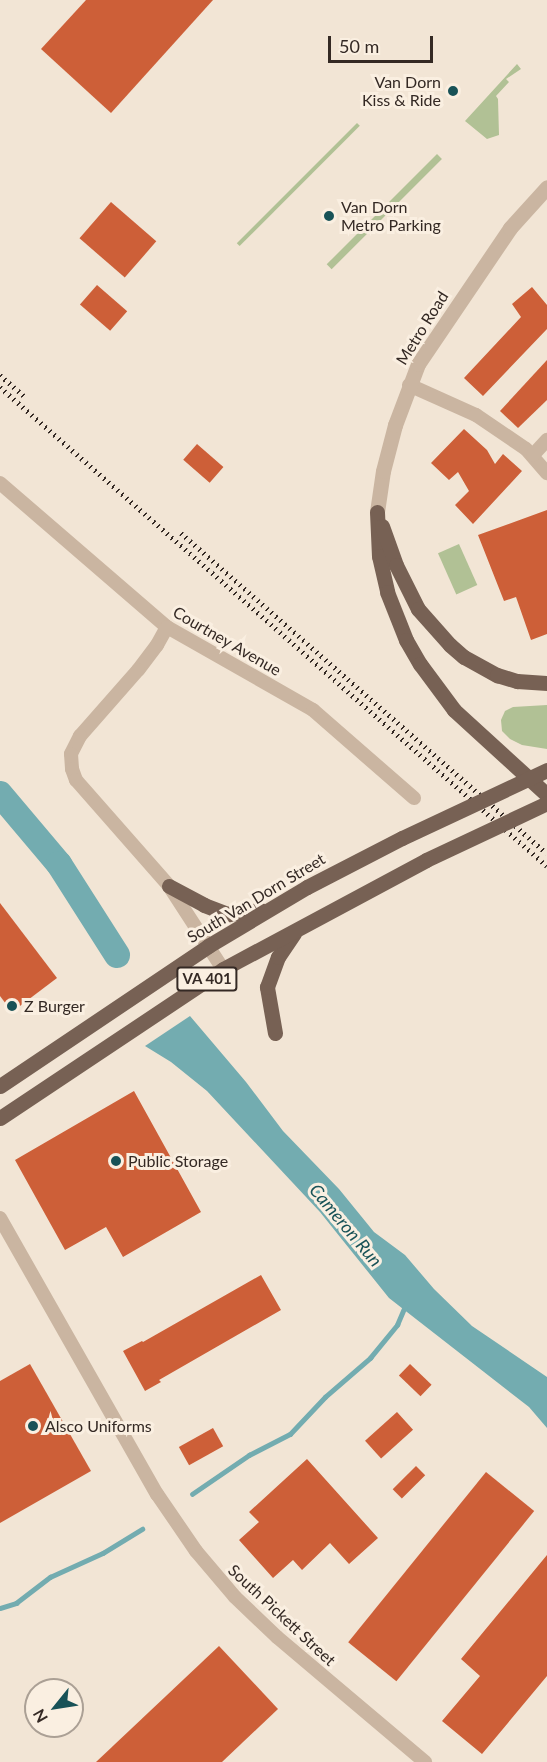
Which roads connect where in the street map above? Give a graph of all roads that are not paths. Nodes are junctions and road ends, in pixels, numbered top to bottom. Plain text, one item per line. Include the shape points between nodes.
1 (545, 192) edge
2 (409, 385) junction
3 (547, 440) edge
4 (533, 455) junction
5 (547, 472) edge
6 (0, 483) edge
7 (377, 512) junction
8 (167, 627) junction
9 (547, 683) edge
10 (547, 770) edge
11 (547, 795) edge
12 (414, 798) dead end
13 (547, 803) edge
14 (169, 886) junction
15 (276, 907) junction
16 (296, 930) junction
17 (208, 946) junction
18 (224, 969) junction
19 (275, 1033) dead end
20 (0, 1086) edge
21 (0, 1118) edge
22 (0, 1218) edge
23 (425, 1762) edge

1 - 2 street, Metro Road via 510,228 485,263 433,339
2 - 4 street via 476,415
2 - 7 street, Metro Road via 383,471
3 - 4 street
4 - 5 street
6 - 8 street, Courtney Avenue
7 - 9 main road via 406,587 433,628 464,657 497,675
7 - 11 main road via 379,556 387,592 420,664 454,710
8 - 12 street, Courtney Avenue via 313,710
8 - 14 street via 138,670 80,736 71,754 76,780
10 - 15 main road, South Van Dorn Street / VA 401, bridge via 402,838
13 - 16 main road, VA 401, bridge via 426,860
14 - 15 main road via 228,914
14 - 17 street
15 - 17 main road, South Van Dorn Street / VA 401
16 - 18 main road, VA 401
16 - 19 main road via 278,957 267,987
17 - 18 street
17 - 20 main road, South Van Dorn Street / VA 401
18 - 21 main road, VA 401
22 - 23 street, South Pickett Street via 157,1494 196,1551 235,1597 277,1637

